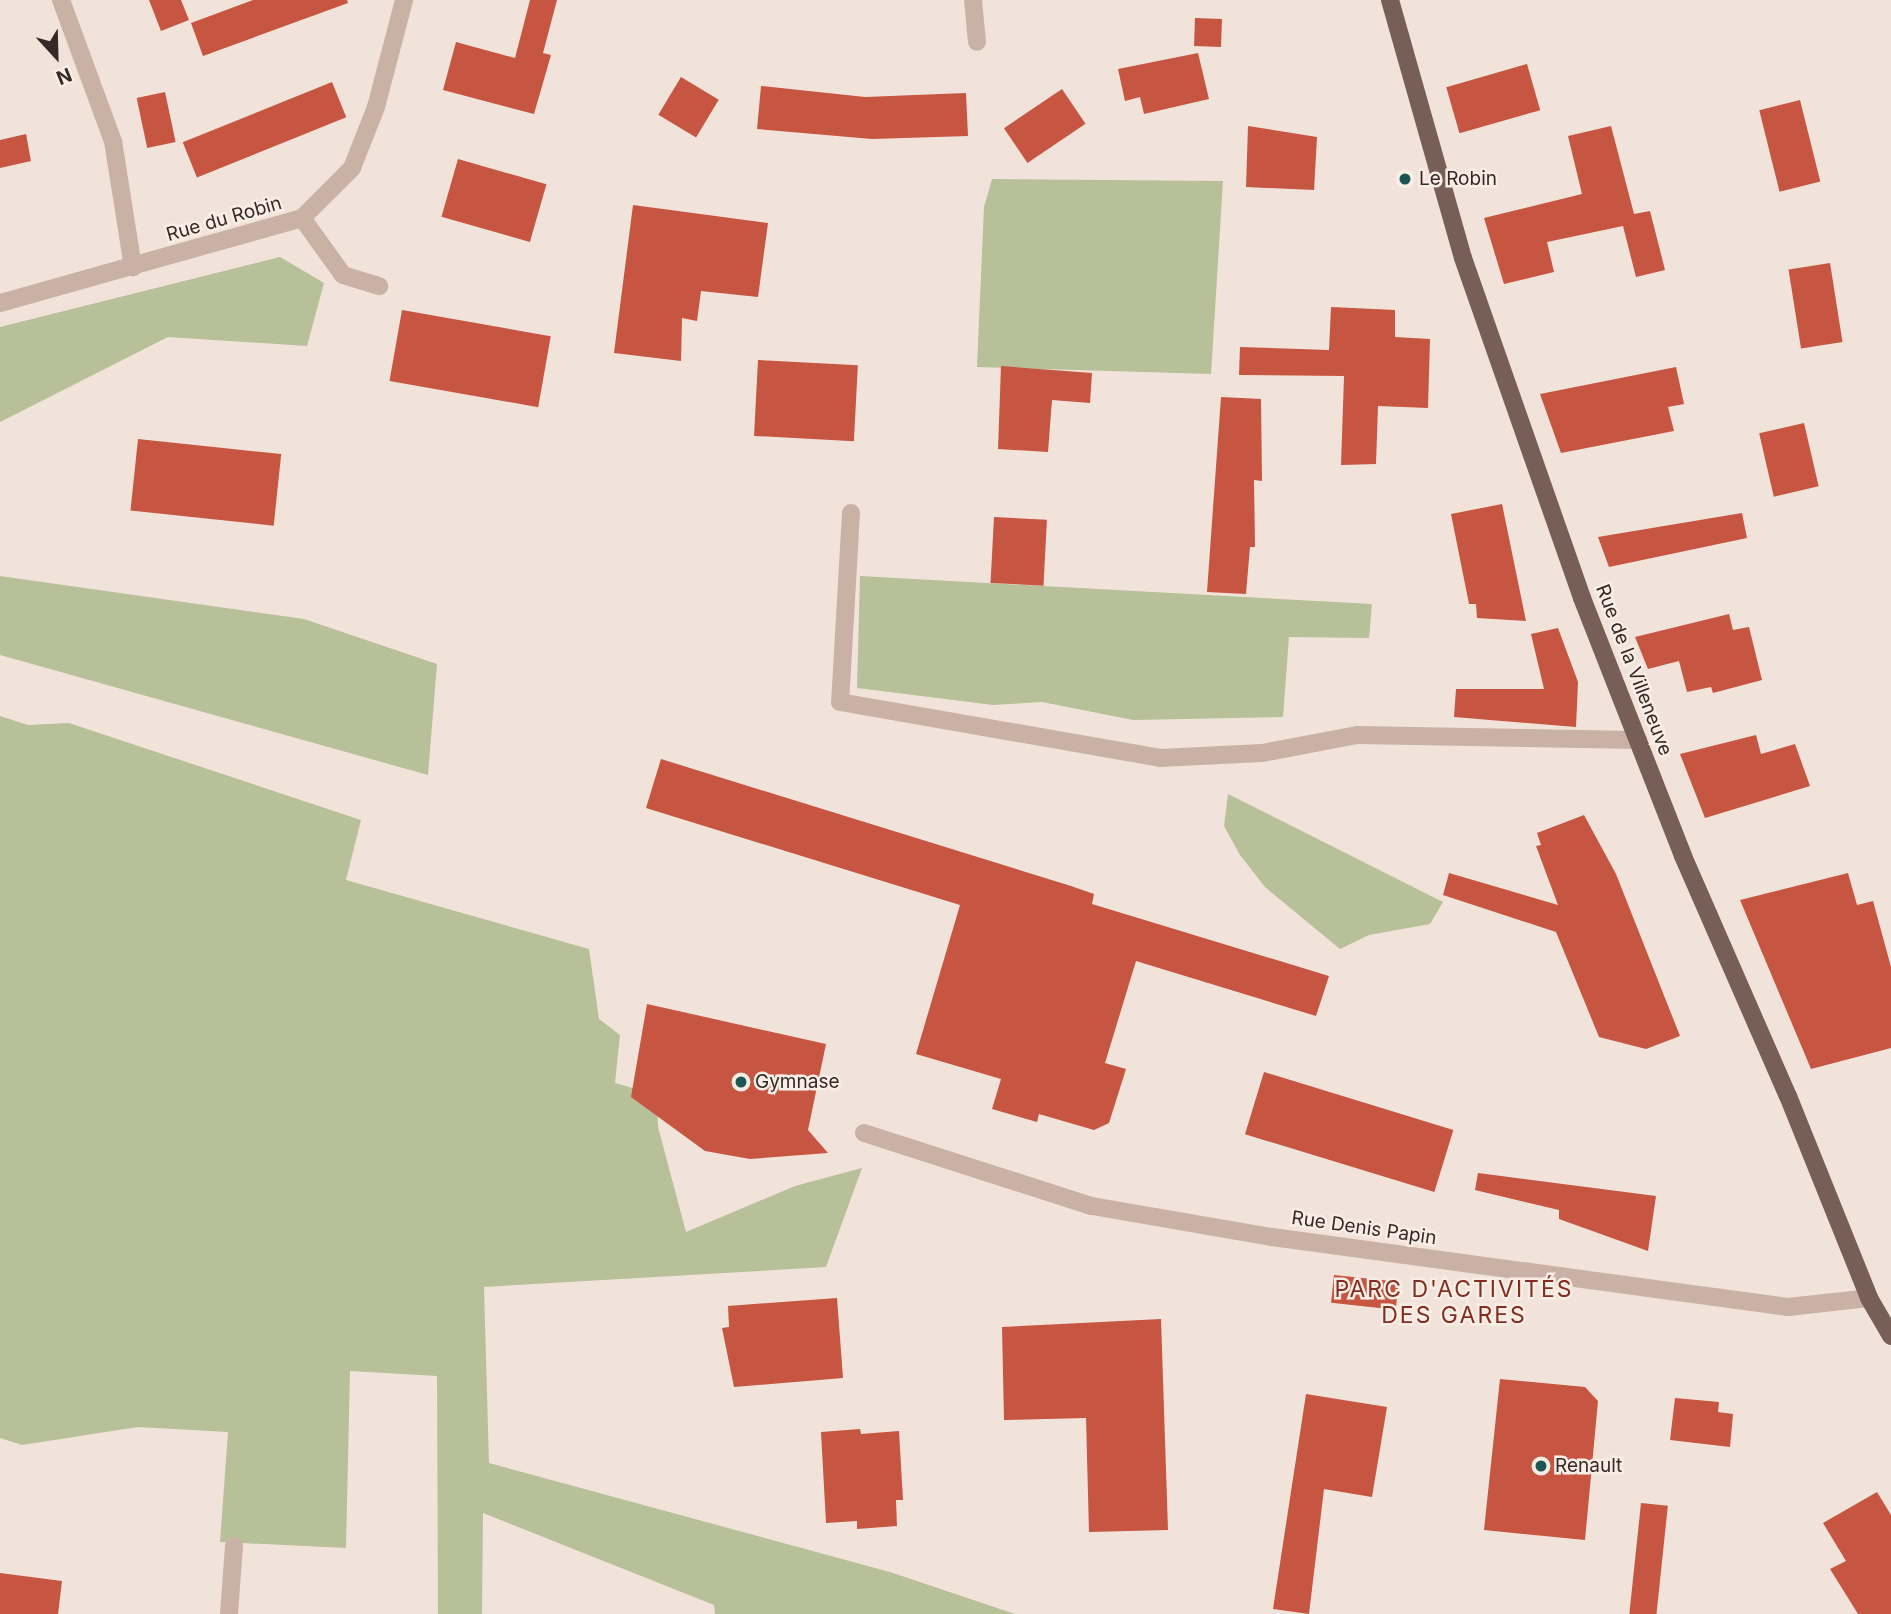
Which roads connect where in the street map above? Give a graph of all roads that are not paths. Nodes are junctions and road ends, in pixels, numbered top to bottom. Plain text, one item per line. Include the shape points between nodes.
1 (61, 0) edge
2 (404, 0) edge
3 (973, 0) edge
4 (1390, 0) edge
5 (977, 43) dead end
6 (302, 218) junction
7 (133, 267) junction
8 (379, 286) dead end
9 (0, 303) edge
10 (851, 513) dead end
11 (1638, 740) junction
12 (864, 1133) dead end
13 (1868, 1298) junction
14 (1891, 1336) edge
15 (234, 1546) dead end
16 (229, 1614) edge

1 - 7 street via 113,141
2 - 6 street, Rue du Robin via 376,107 352,168
3 - 5 street
4 - 11 main road, Rue de la Villeneuve via 1463,258
6 - 7 street, Rue du Robin
6 - 8 street via 343,275
7 - 9 street, Rue du Robin
10 - 11 street via 840,702 1160,758 1262,753 1357,735
11 - 13 main road, Rue de la Villeneuve
12 - 13 street, Rue Denis Papin via 1092,1206 1272,1237 1788,1307
13 - 14 main road, Rue de la Villeneuve
15 - 16 street

